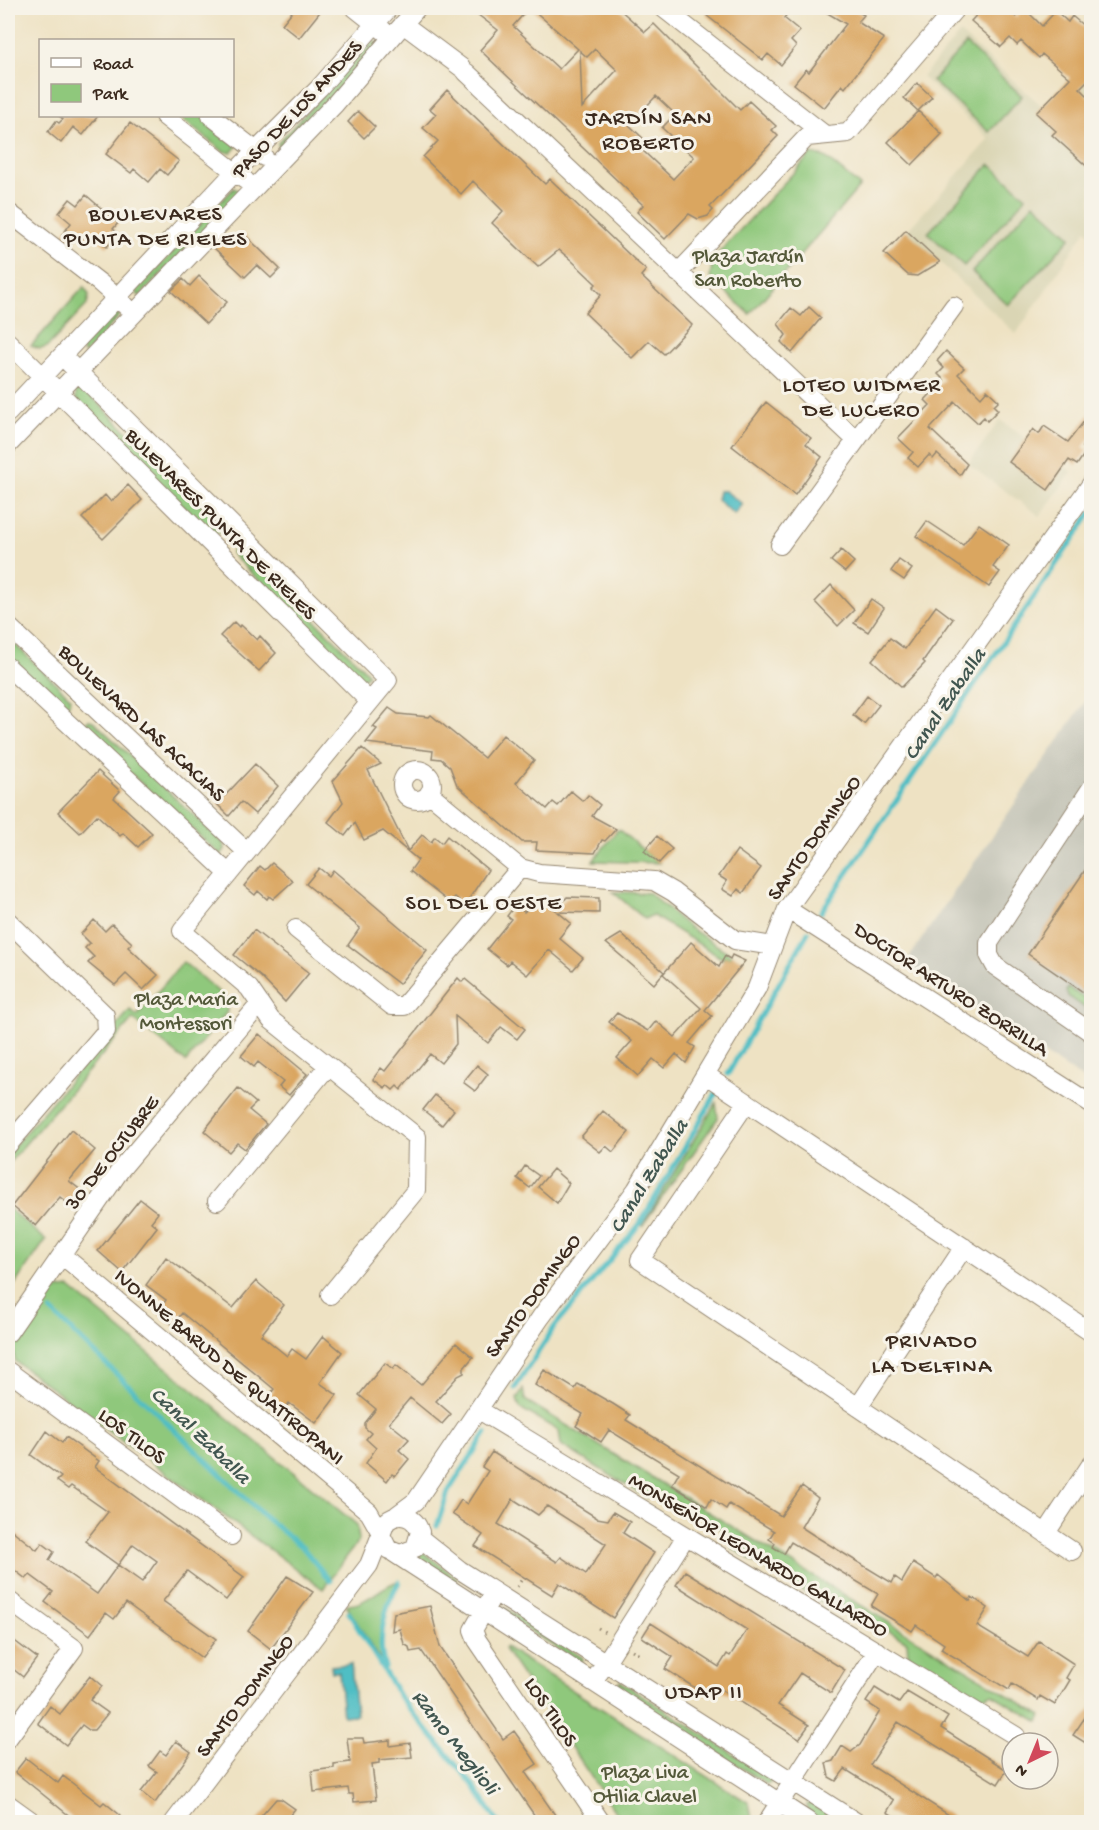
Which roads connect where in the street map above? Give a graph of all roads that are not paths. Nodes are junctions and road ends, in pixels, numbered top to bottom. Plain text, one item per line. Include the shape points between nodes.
1 (355, 8) edge
2 (389, 8) edge
3 (663, 8) edge
4 (956, 8) edge
5 (405, 18) edge
6 (375, 24) junction
7 (165, 117) edge
8 (212, 117) edge
9 (825, 135) junction
10 (256, 151) junction
11 (275, 166) junction
12 (235, 172) junction
13 (254, 187) junction
14 (8, 212) edge
15 (678, 273) junction
16 (117, 298) junction
17 (954, 306) dead end
18 (133, 313) junction
19 (8, 342) edge
20 (62, 356) junction
21 (77, 371) junction
22 (42, 376) junction
23 (58, 392) junction
24 (8, 413) edge
25 (856, 440) junction
26 (8, 445) edge
27 (1092, 483) edge
28 (238, 531) junction
29 (780, 545) dead end
30 (220, 552) junction
31 (8, 626) edge
32 (8, 667) edge
33 (87, 701) junction
34 (370, 702) junction
35 (67, 723) junction
36 (1092, 786) edge
37 (429, 793) dead end
38 (247, 852) junction
39 (519, 868) junction
40 (229, 874) junction
41 (788, 909) junction
42 (8, 921) edge
43 (296, 929) dead end
44 (773, 946) junction
45 (259, 1005) junction
46 (1092, 1033) edge
47 (327, 1066) junction
48 (706, 1075) junction
49 (747, 1102) junction
50 (1092, 1105) edge
51 (8, 1145) edge
52 (217, 1201) dead end
53 (964, 1247) junction
54 (62, 1255) junction
55 (330, 1295) dead end
56 (8, 1333) edge
57 (1092, 1333) edge
58 (8, 1371) edge
59 (858, 1407) junction
60 (479, 1410) junction
61 (1092, 1463) edge
62 (416, 1501) junction
63 (387, 1525) junction
64 (419, 1532) junction
65 (1046, 1533) junction
66 (231, 1536) dead end
67 (686, 1536) junction
68 (1072, 1551) dead end
69 (394, 1552) junction
70 (369, 1565) junction
71 (495, 1592) junction
72 (8, 1600) edge
73 (483, 1611) junction
74 (877, 1651) junction
75 (606, 1663) junction
76 (594, 1683) junction
77 (1008, 1731) edge
78 (8, 1738) edge
79 (793, 1782) junction
80 (779, 1803) junction
81 (8, 1804) edge
82 (33, 1822) edge
83 (174, 1822) edge
84 (601, 1822) edge
85 (767, 1822) edge
86 (809, 1822) edge
87 (856, 1822) edge

1 - 6 street
2 - 6 street, PASO DE LOS ANDES
3 - 9 street
4 - 9 street via 848,133
5 - 6 street
5 - 11 street, PASO DE LOS ANDES via 335,104
5 - 15 street
6 - 10 street, PASO DE LOS ANDES
7 - 12 street
8 - 10 street
9 - 15 street via 807,137
10 - 11 street
10 - 12 street, PASO DE LOS ANDES
11 - 13 street, PASO DE LOS ANDES
12 - 13 street
12 - 16 street, PASO DE LOS ANDES
13 - 18 street, PASO DE LOS ANDES
14 - 16 street
15 - 25 street
16 - 18 street
16 - 20 street, PASO DE LOS ANDES
17 - 25 street
18 - 21 street, PASO DE LOS ANDES
19 - 22 street, BULEVARES PUNTA DE RIELES
20 - 21 street, BULEVARES PUNTA DE RIELES
20 - 22 street, PASO DE LOS ANDES
21 - 23 street, PASO DE LOS ANDES
21 - 28 street, BULEVARES PUNTA DE RIELES
22 - 23 street, BULEVARES PUNTA DE RIELES
22 - 24 street, PASO DE LOS ANDES
23 - 26 street, PASO DE LOS ANDES
23 - 30 street, BULEVARES PUNTA DE RIELES
25 - 29 street
27 - 41 street, SANTO DOMINGO
28 - 30 street
28 - 34 street, BULEVARES PUNTA DE RIELES via 388,680
30 - 34 street, BULEVARES PUNTA DE RIELES
31 - 33 street, BOULEVARD LAS ACACIAS
32 - 35 street
33 - 35 street
33 - 38 street, BOULEVARD LAS ACACIAS
34 - 38 street
35 - 40 street
36 - 46 street via 988,943 995,966
37 - 39 street
38 - 40 street
39 - 43 street via 404,1006 392,1006
39 - 44 street via 539,873 654,881 735,940
40 - 45 street via 182,932 249,988
41 - 44 street, SANTO DOMINGO
41 - 50 street, DOCTOR ARTURO ZORRILLA
42 - 51 street via 105,1015 107,1025 106,1031
44 - 48 street, SANTO DOMINGO via 757,988
45 - 47 street via 271,1020
45 - 54 street, 30 DE OCTUBRE via 121,1169
47 - 52 street
47 - 55 street via 417,1137 416,1190
48 - 49 street
48 - 60 street, SANTO DOMINGO via 636,1190 541,1317
49 - 53 street
49 - 59 street via 640,1260
53 - 57 street
53 - 59 street
54 - 56 street, 30 DE OCTUBRE
54 - 63 street, IVONNE BARUD DE QUATTROPANI
58 - 66 street, LOS TILOS
59 - 65 street
60 - 62 street, SANTO DOMINGO
60 - 67 street, MONSEÑOR LEONARDO GALLARDO
61 - 65 street
62 - 63 street, SANTO DOMINGO
62 - 64 street
63 - 64 street via 409,1517
63 - 69 street via 384,1545
63 - 70 street, SANTO DOMINGO
64 - 69 street via 411,1551
64 - 71 street via 453,1565
65 - 68 street
67 - 74 street, MONSEÑOR LEONARDO GALLARDO
67 - 75 street
69 - 70 street, SANTO DOMINGO
69 - 73 street
70 - 83 street, SANTO DOMINGO
71 - 73 street, LOS TILOS
71 - 75 street
72 - 78 street via 74,1648
73 - 76 street
73 - 84 street, LOS TILOS via 473,1630 477,1640
74 - 77 street, MONSEÑOR LEONARDO GALLARDO
74 - 79 street
75 - 76 street
75 - 79 street
76 - 80 street
79 - 80 street
79 - 87 street
80 - 85 street
80 - 86 street
81 - 82 street

